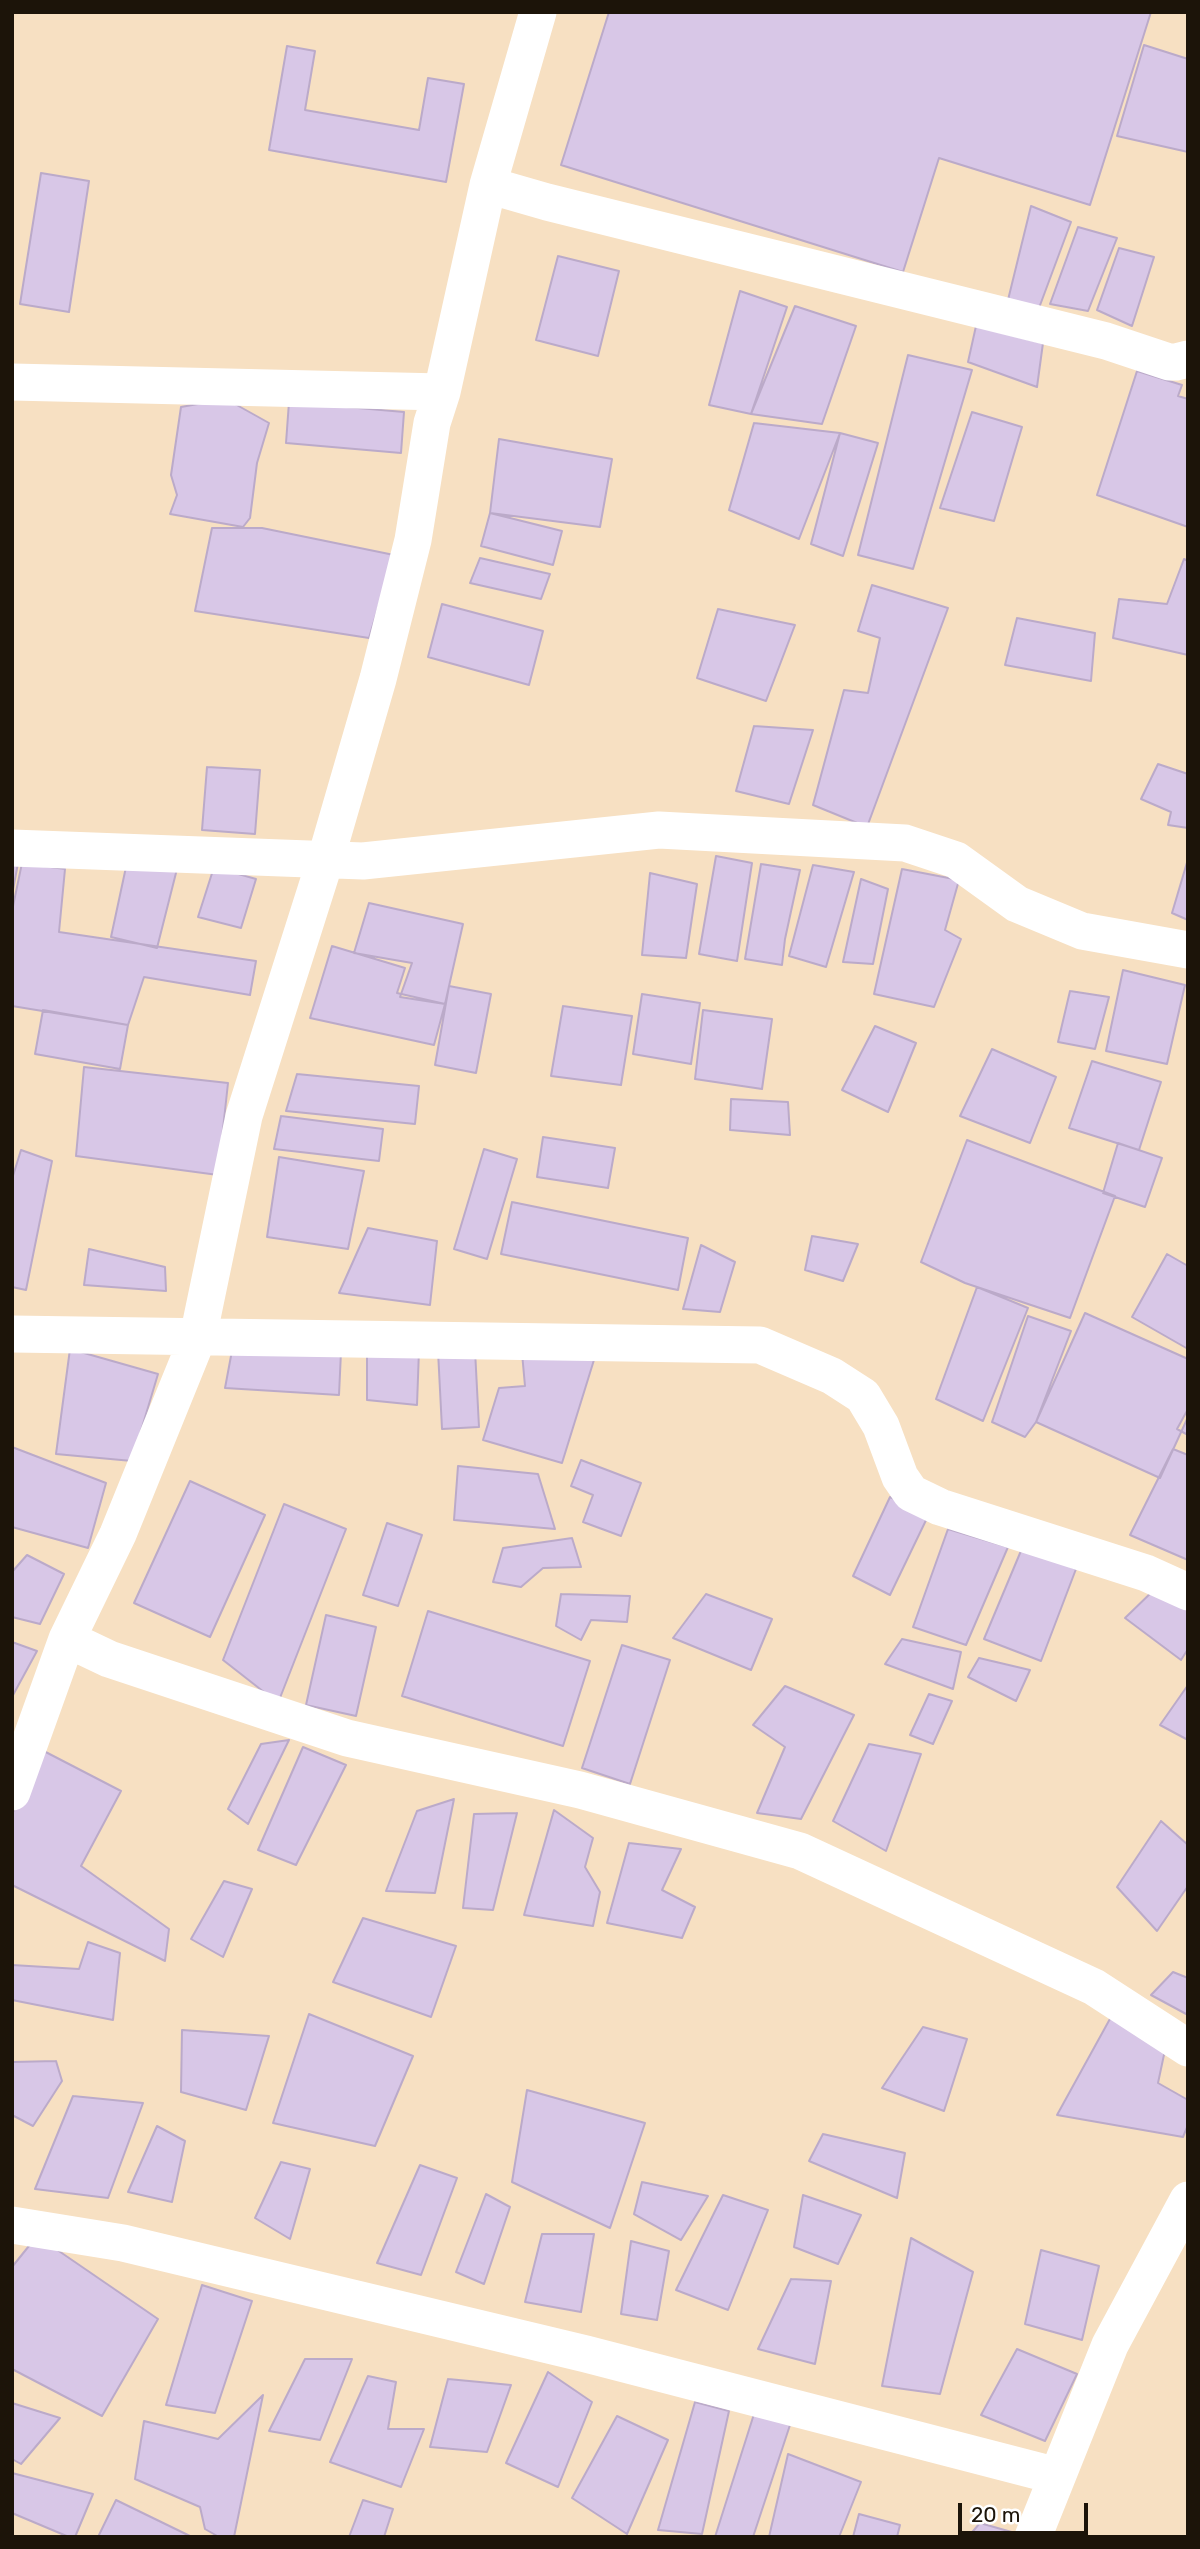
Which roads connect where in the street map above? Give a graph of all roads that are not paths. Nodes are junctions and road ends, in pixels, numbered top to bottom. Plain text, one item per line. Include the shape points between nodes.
1 (538, 12) edge
2 (517, 193) junction
3 (1188, 359) edge
4 (12, 382) edge
5 (442, 392) junction
6 (12, 848) edge
7 (326, 858) junction
8 (1188, 950) edge
9 (12, 1334) edge
10 (222, 1337) junction
11 (1188, 1592) edge
12 (87, 1649) junction
13 (12, 1792) edge
14 (1188, 2048) edge
15 (1188, 2200) edge
16 (12, 2225) edge
17 (1057, 2476) junction
18 (1033, 2537) edge

1 - 2 street
2 - 3 street via 1106,341 1168,362
2 - 5 street
4 - 5 street
5 - 7 street via 388,641
6 - 7 street
7 - 8 street via 379,859 659,830 905,843 956,860 1017,904 1082,931
7 - 10 street via 244,1116
9 - 10 street
10 - 11 street via 760,1345 832,1376 863,1396 911,1493 940,1507 1146,1573
10 - 12 street via 118,1534
12 - 13 street
12 - 14 street via 348,1738 580,1790 800,1851 1094,1987
15 - 17 street via 1110,2345
16 - 17 street via 123,2243 532,2341
17 - 18 street

